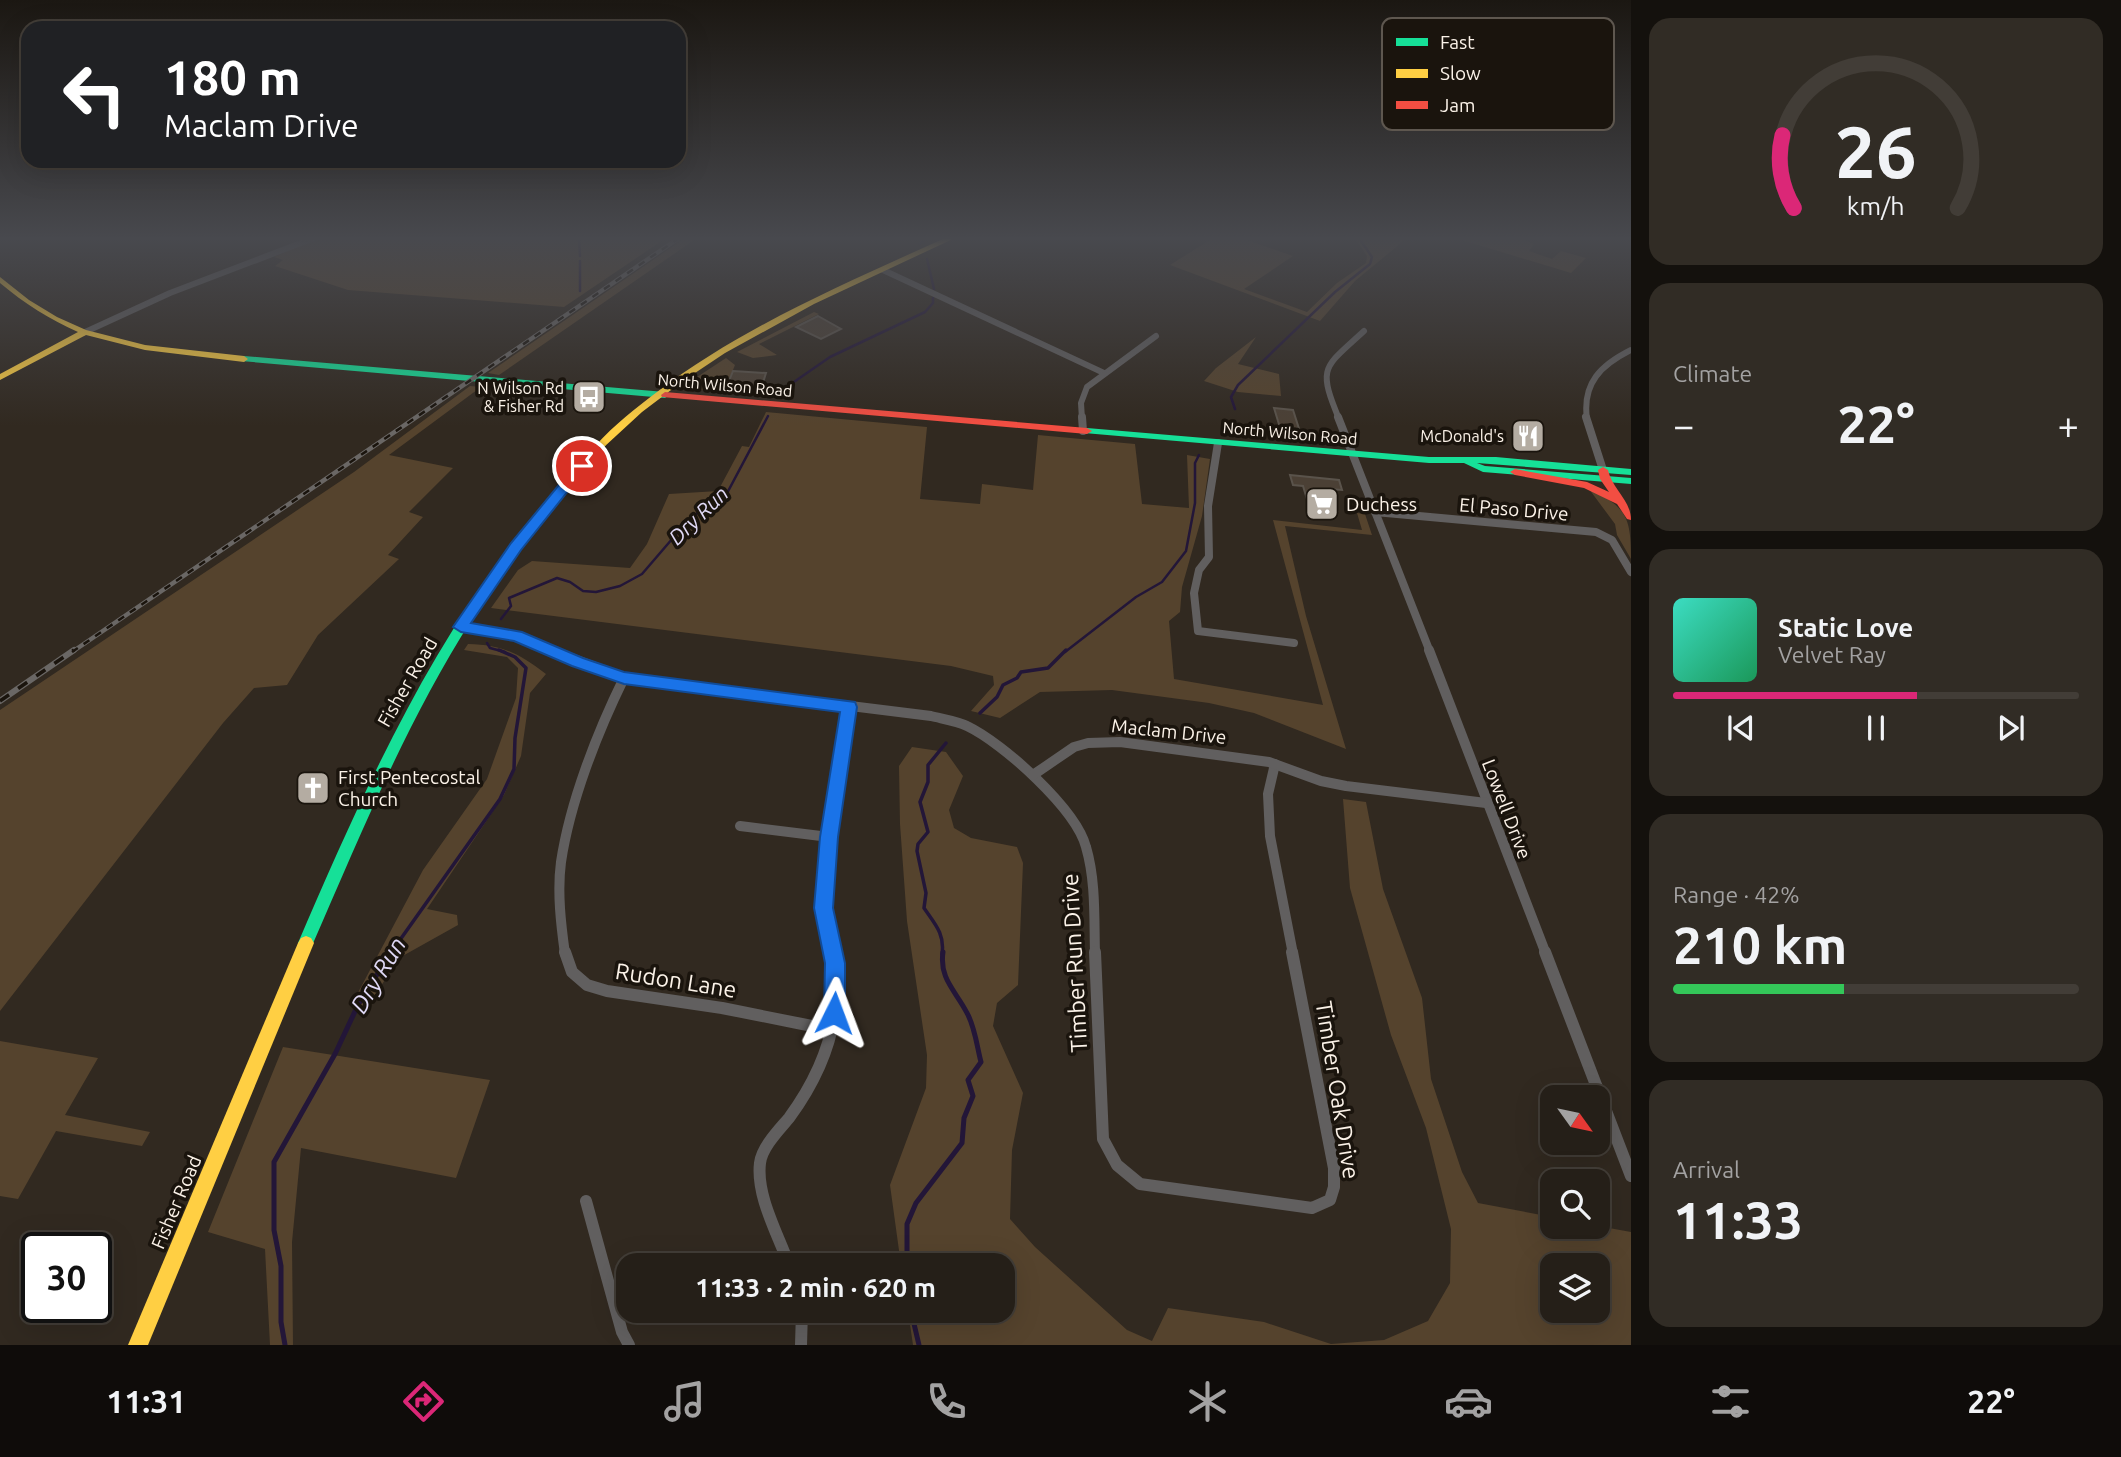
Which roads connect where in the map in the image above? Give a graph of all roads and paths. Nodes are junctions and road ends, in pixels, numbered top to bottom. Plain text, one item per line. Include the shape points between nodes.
1 (23, 301) edge
2 (153, 301) edge
3 (820, 301) edge
4 (949, 301) edge
5 (1364, 331) dead end
6 (83, 333) junction
7 (1156, 336) dead end
8 (1631, 350) edge
9 (1104, 373) junction
10 (0, 377) edge
11 (656, 395) junction
12 (1083, 431) junction
13 (1218, 443) junction
14 (1353, 454) junction
15 (1467, 463) junction
16 (1515, 472) junction
17 (1631, 472) edge
18 (1608, 476) junction
19 (1631, 481) edge
20 (1626, 501) edge
21 (1374, 512) junction
22 (1631, 517) edge
23 (1631, 572) edge
24 (461, 627) junction
25 (1198, 631) joint
26 (1294, 643) dead end
27 (624, 678) junction
28 (849, 707) junction
29 (1275, 764) junction
30 (1032, 775) junction
31 (1486, 803) junction
32 (740, 826) dead end
33 (829, 837) junction
34 (832, 1030) junction
35 (1116, 1164) joint
36 (1631, 1176) edge
37 (586, 1201) dead end
38 (785, 1253) edge
39 (802, 1323) edge
40 (138, 1345) edge
41 (629, 1345) edge
42 (801, 1345) edge

1 - 6 main road, North Wilson Road
2 - 6 street
3 - 11 main road, Fisher Road via 751,334
4 - 9 street
5 - 14 street, Lowell Drive via 1327,366 1324,376 1333,411
6 - 10 main road
6 - 11 main road, North Wilson Road via 176,354
7 - 9 street
8 - 18 street via 1606,362 1592,377 1584,396 1584,412
9 - 12 street via 1087,387 1082,398
11 - 12 main road, North Wilson Road
11 - 24 main road, Fisher Road via 621,424 562,487
12 - 13 main road, North Wilson Road
13 - 14 main road, North Wilson Road
13 - 25 street via 1208,506 1209,557 1199,570 1194,593
14 - 15 main road, North Wilson Road
14 - 21 street, Lowell Drive
15 - 16 main road, North Wilson Road
15 - 18 main road, North Wilson Road via 1496,460
16 - 18 main road, North Wilson Road
16 - 20 main road via 1587,485
17 - 18 main road, North Wilson Road
18 - 19 main road, North Wilson Road
18 - 20 main road
20 - 22 main road
21 - 23 street, El Paso Drive via 1596,532 1612,540
21 - 31 street, Lowell Drive
24 - 27 street via 517,636
24 - 40 main road, Fisher Road via 396,739 359,816
25 - 26 street
27 - 28 street
27 - 34 street, Rudon Lane via 600,727 561,863 565,953 572,972 587,985 607,991
28 - 30 street via 931,716 966,725 996,743
28 - 33 street
29 - 30 street, Maclam Drive via 1104,741 1074,747
29 - 31 street, Maclam Drive via 1346,786
29 - 35 street, Timber Oak Drive via 1268,794 1270,836 1334,1168 1334,1193 1318,1209 1301,1209 1140,1184
30 - 35 street, Timber Run Drive via 1060,802 1086,845 1093,893 1103,1139
31 - 36 street, Lowell Drive
32 - 33 street
33 - 34 street via 824,908 837,992
34 - 38 street via 810,1089 760,1160 760,1185
37 - 41 street
39 - 42 street

